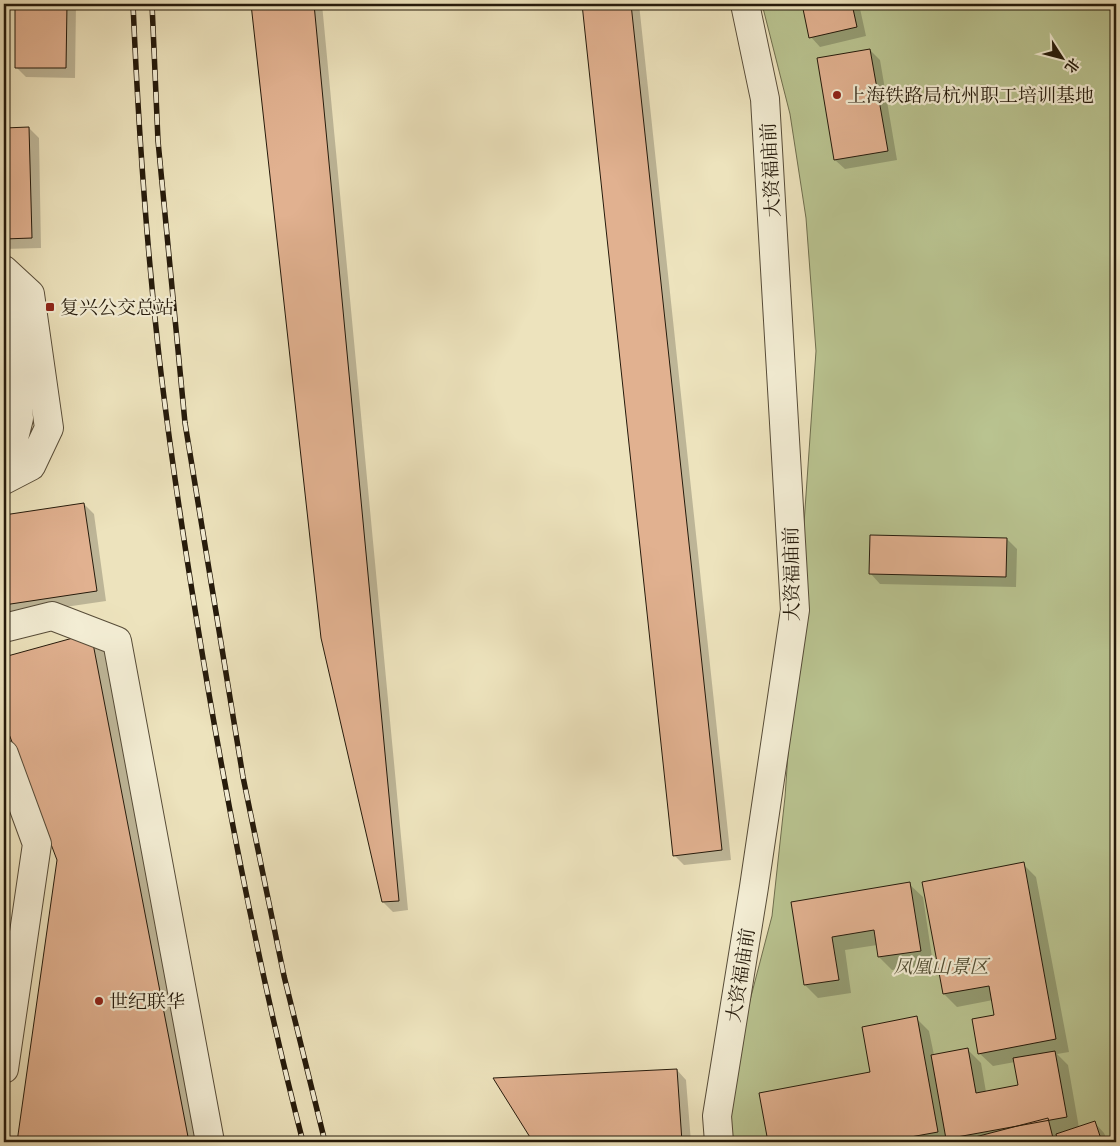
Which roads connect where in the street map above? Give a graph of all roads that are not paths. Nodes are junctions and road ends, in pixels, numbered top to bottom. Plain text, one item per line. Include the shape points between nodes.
1 (745, 4) edge
2 (4, 270) edge
3 (4, 298) edge
4 (4, 463) edge
5 (4, 480) edge
6 (4, 628) edge
7 (4, 754) edge
8 (4, 1068) edge
9 (210, 1142) edge
10 (719, 1142) edge

1 - 10 street, 大资福庙前 via 766,99 795,610 717,1116
2 - 5 street via 30,294 49,428 31,466
3 - 4 street via 19,418 11,450
6 - 9 street via 52,616 117,640
7 - 8 street via 37,844

